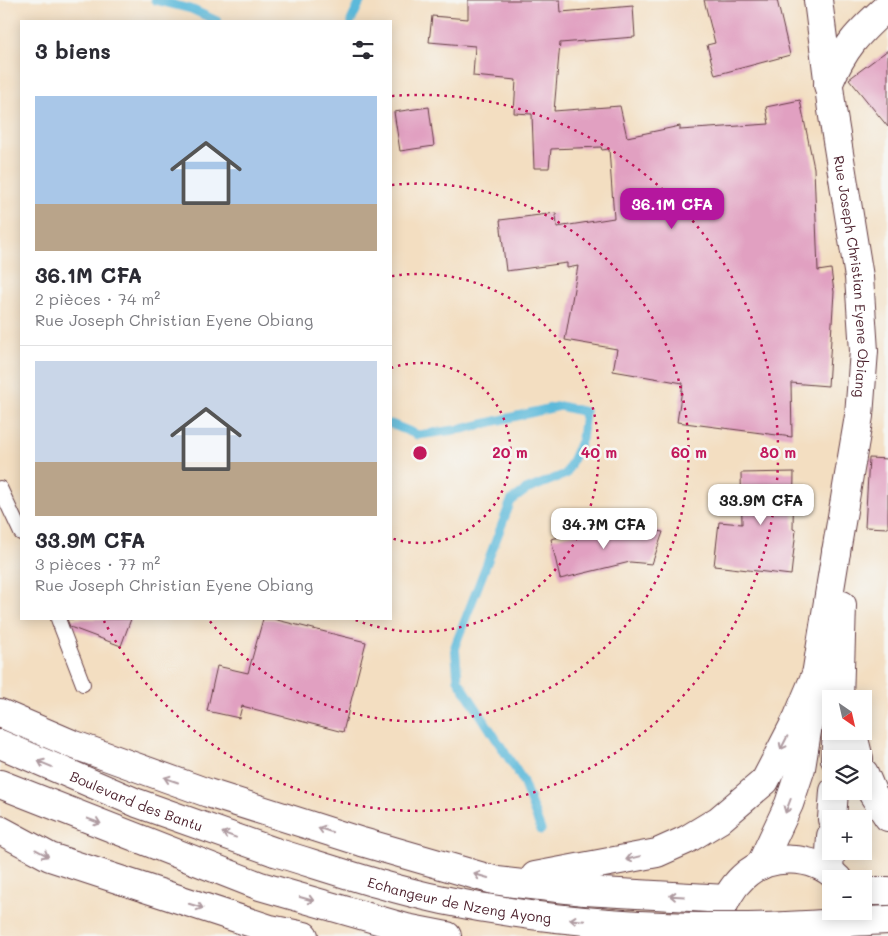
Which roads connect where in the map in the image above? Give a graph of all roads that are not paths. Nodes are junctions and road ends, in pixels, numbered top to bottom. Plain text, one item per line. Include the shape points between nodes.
1 (818, 0) edge
2 (888, 6) edge
3 (828, 85) junction
4 (0, 488) edge
5 (20, 531) edge
6 (58, 620) edge
7 (830, 661) junction
8 (83, 684) dead end
9 (837, 690) edge
10 (844, 690) edge
11 (0, 713) edge
12 (0, 744) edge
13 (0, 784) edge
14 (872, 792) edge
15 (888, 817) edge
16 (0, 830) edge
17 (275, 852) joint
18 (760, 866) junction
19 (826, 870) edge
20 (507, 881) junction
21 (872, 891) edge
22 (888, 891) edge
23 (726, 899) junction
24 (862, 920) edge
25 (888, 920) edge
26 (304, 936) edge
27 (447, 936) edge
28 (718, 936) edge
29 (862, 936) edge

1 - 3 main road, Rue Joseph Christian Eyene Obiang
2 - 3 main road via 860,30 846,48
3 - 7 main road, Rue Joseph Christian Eyene Obiang via 859,277 864,351 859,416 836,552
4 - 5 lane
6 - 8 lane
7 - 9 main road
7 - 10 main road
7 -> 18 main road via 789,804
7 -> 20 main road via 765,781 719,820 657,853
20 -> 11 main road via 390,850 208,793 72,744
17 -> 12 main road, Boulevard des Bantu via 137,802
13 -> 27 main road via 260,886 388,923
14 - 15 main road
16 -> 26 main road via 59,861 270,929
25 -> 17 main road, Echangeur de Nzeng Ayong, bridge via 749,927 653,926 572,919 443,900
18 - 19 main road via 788,859 809,862
18 - 23 main road via 744,876
23 -> 20 main road via 584,891
21 - 22 main road
23 - 28 main road via 719,916
24 - 29 main road

